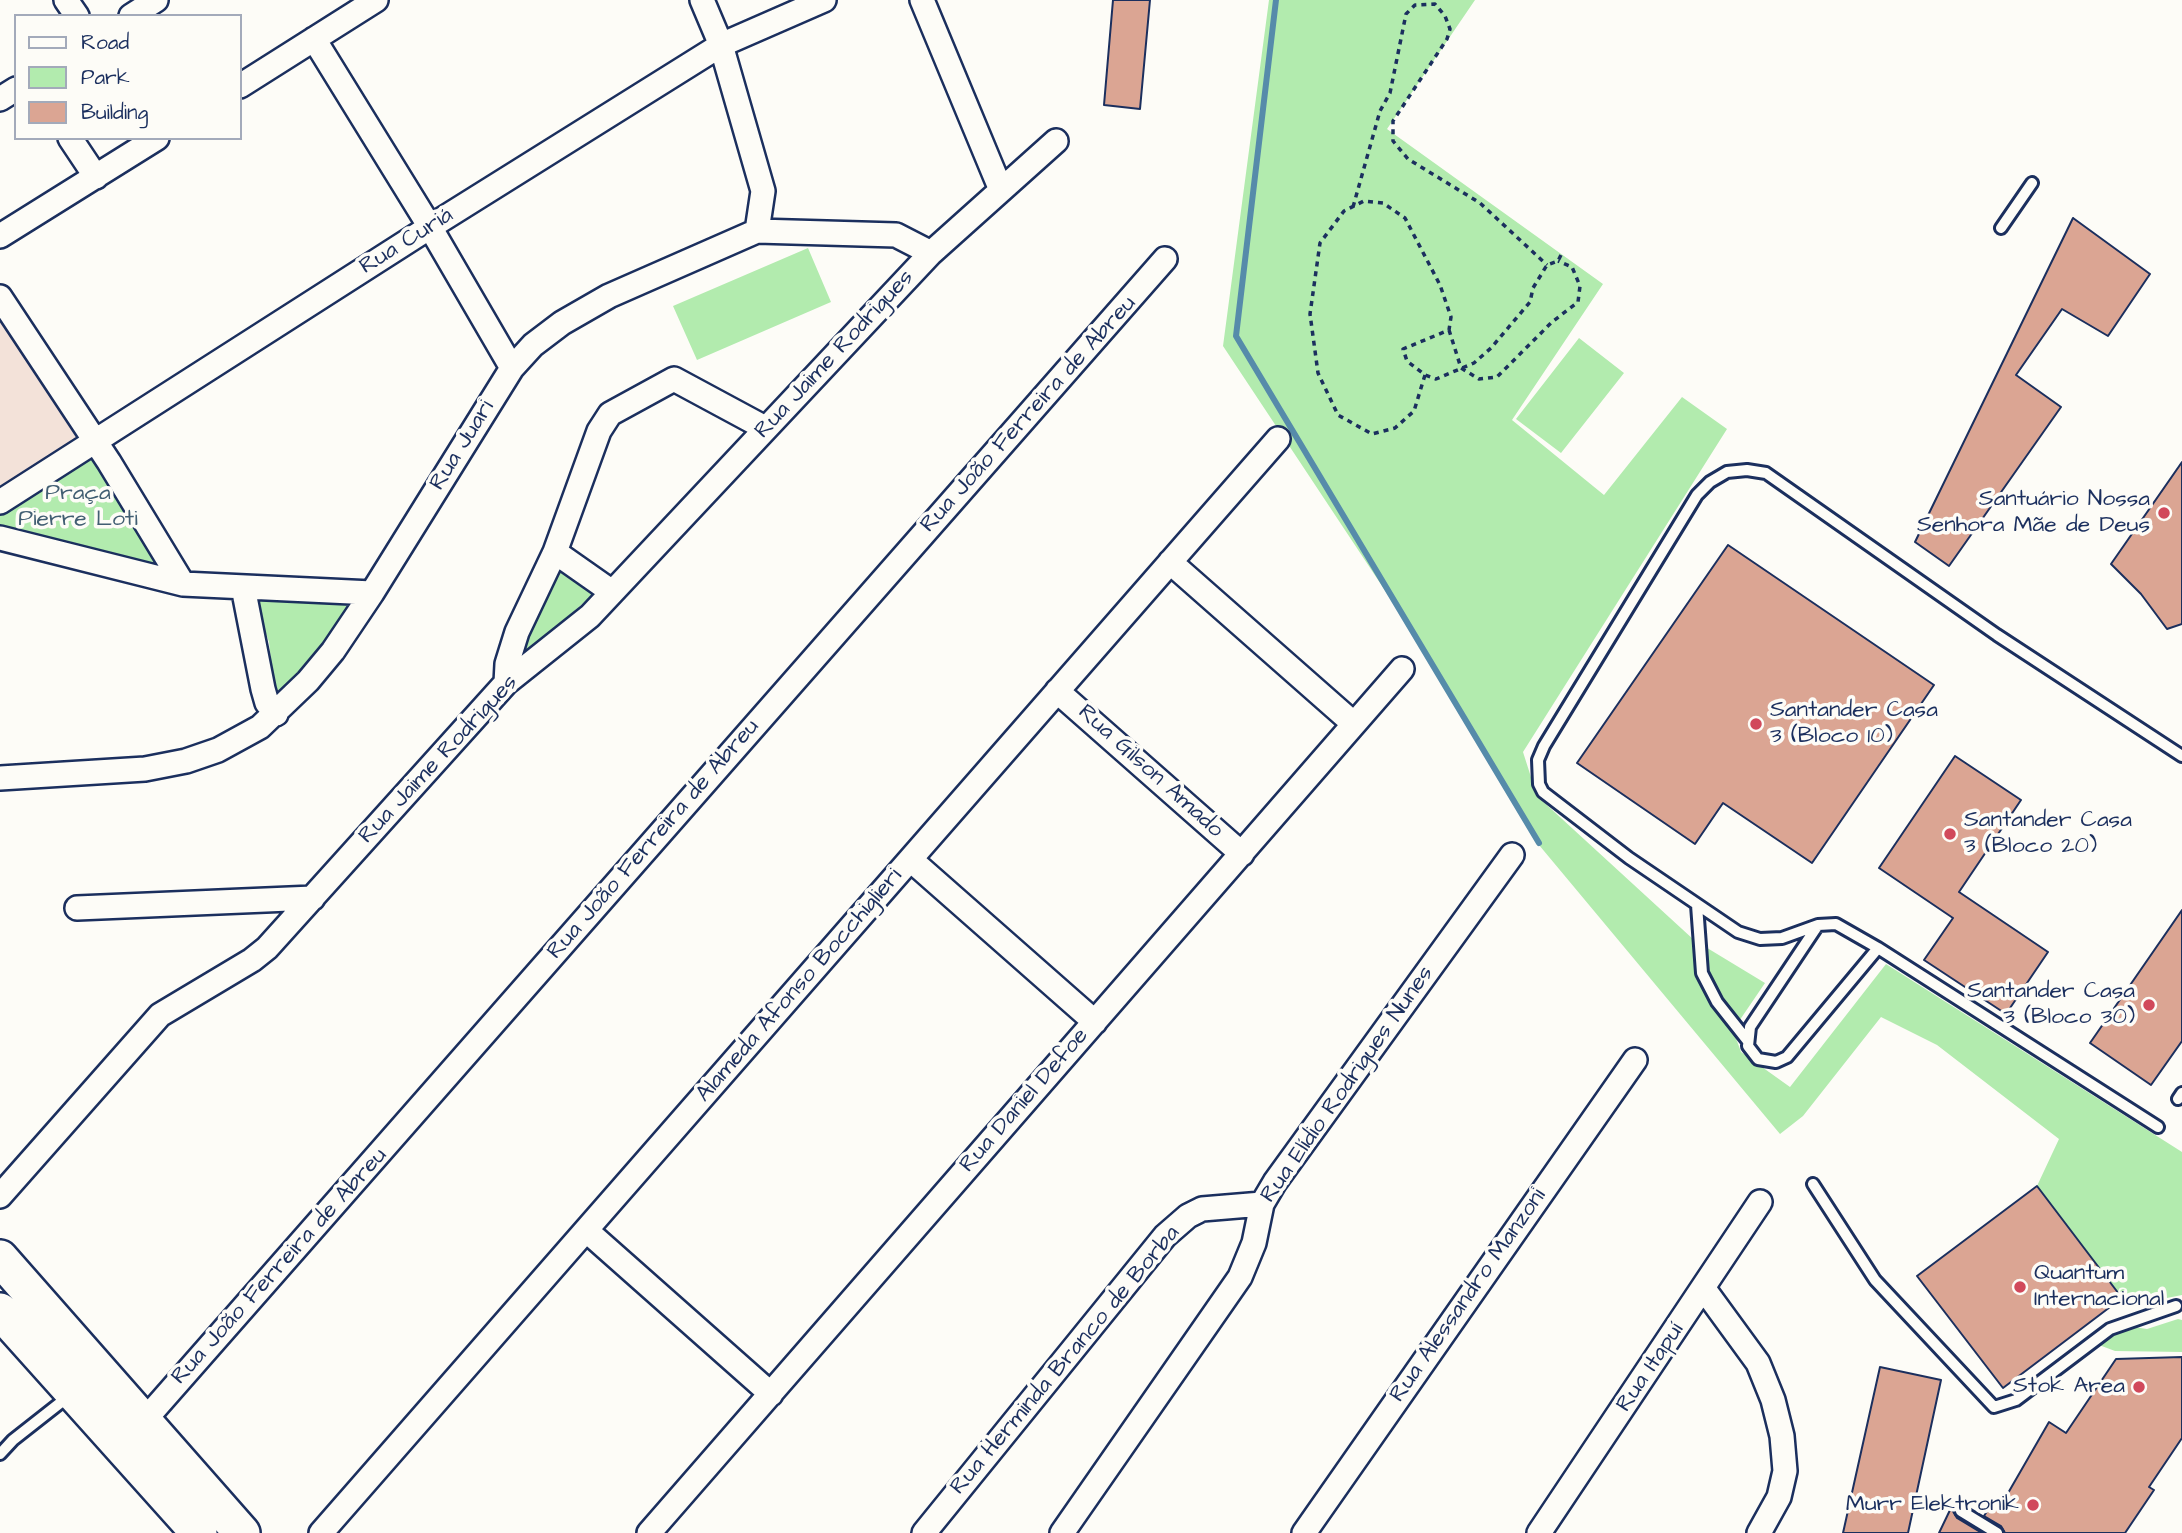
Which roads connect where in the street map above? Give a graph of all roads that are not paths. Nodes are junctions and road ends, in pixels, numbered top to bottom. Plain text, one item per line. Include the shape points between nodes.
1 (156, 0) edge
2 (376, 0) edge
3 (702, 0) edge
4 (824, 0) edge
5 (922, 0) edge
6 (134, 14) edge
7 (314, 39) junction
8 (721, 45) junction
9 (242, 85) edge
10 (71, 140) edge
11 (154, 140) edge
12 (1056, 141) dead end
13 (96, 177) junction
14 (2032, 184) dead end
15 (1001, 190) junction
16 (430, 227) junction
17 (2001, 228) dead end
18 (757, 231) junction
19 (0, 236) edge
20 (931, 253) junction
21 (1166, 259) dead end
22 (0, 297) edge
23 (512, 368) junction
24 (765, 428) junction
25 (1278, 439) dead end
26 (95, 441) junction
27 (0, 502) edge
28 (0, 538) edge
29 (555, 552) junction
30 (1170, 562) junction
31 (183, 584) junction
32 (243, 586) junction
33 (612, 592) junction
34 (372, 593) junction
35 (1402, 669) dead end
36 (506, 683) junction
37 (1058, 691) junction
38 (276, 714) junction
39 (1354, 724) junction
40 (2182, 756) edge
41 (0, 778) edge
42 (1242, 854) junction
43 (1512, 855) dead end
44 (911, 860) junction
45 (313, 898) junction
46 (1697, 905) junction
47 (77, 908) dead end
48 (1818, 925) junction
49 (1878, 948) junction
50 (1095, 1022) junction
51 (1747, 1040) junction
52 (1635, 1060) dead end
53 (2158, 1127) dead end
54 (1812, 1184) dead end
55 (0, 1196) edge
56 (1760, 1202) dead end
57 (1262, 1204) junction
58 (587, 1231) junction
59 (0, 1258) edge
60 (1704, 1289) junction
61 (2176, 1306) dead end
62 (0, 1311) edge
63 (74, 1392) junction
64 (771, 1394) junction
65 (143, 1422) junction
66 (0, 1454) edge
67 (1961, 1511) dead end
68 (195, 1513) edge
69 (242, 1533) edge
70 (321, 1533) edge
71 (649, 1533) edge
72 (924, 1533) edge
73 (1062, 1533) edge
74 (1304, 1533) edge
75 (1539, 1533) edge
76 (1759, 1533) edge
77 (1997, 1533) edge

1 - 6 street
2 - 7 street
3 - 8 street
4 - 8 street, Rua Curiá
5 - 15 street
7 - 9 street
7 - 16 street
8 - 16 street, Rua Curiá
8 - 18 street via 763,191
10 - 13 street
11 - 13 street
12 - 15 street, Rua Jaime Rodrigues
13 - 19 street
14 - 17 lane
15 - 20 street, Rua Jaime Rodrigues
16 - 23 street
16 - 26 street, Rua Curiá
18 - 20 street via 896,235
18 - 23 street, Rua Juari via 610,296 562,323
20 - 24 street, Rua Jaime Rodrigues
21 - 65 street, Rua João Ferreira de Abreu
22 - 26 street
23 - 34 street, Rua Juari
24 - 29 street via 674,379 616,409 599,431
24 - 33 street, Rua Jaime Rodrigues
25 - 30 street, Alameda Afonso Bocchiglieri
26 - 27 street, Rua Curiá
26 - 31 street
28 - 31 street
29 - 33 street
29 - 36 street via 517,632
30 - 37 street, Alameda Afonso Bocchiglieri
30 - 39 street
31 - 32 street
32 - 34 street
32 - 38 street via 263,689
33 - 36 street, Rua Jaime Rodrigues via 577,628
34 - 38 street, Rua Juari via 333,651
35 - 39 street, Rua Daniel Defoe
36 - 45 street, Rua Jaime Rodrigues
37 - 42 street, Rua Gilson Amado
37 - 44 street, Alameda Afonso Bocchiglieri
38 - 41 street, Rua Juari via 242,737 186,761 145,769
39 - 42 street, Rua Daniel Defoe
40 - 46 lane via 1997,635 1766,473 1727,472 1698,495 1544,747 1537,774 1543,792
42 - 50 street, Rua Daniel Defoe
43 - 57 street, Rua Elídio Rodrigues Nunes
44 - 50 street
44 - 58 street, Alameda Afonso Bocchiglieri
45 - 47 street
45 - 55 street, Rua Jaime Rodrigues via 252,960 160,1015
46 - 48 lane via 1738,932 1760,939 1782,938
46 - 51 lane via 1702,973 1717,1002
48 - 49 lane via 1836,925
48 - 51 lane via 1750,1027
49 - 51 lane via 1787,1057 1766,1062 1751,1052
49 - 53 lane
50 - 64 street, Rua Daniel Defoe
52 - 74 street, Rua Alessandro Manzoni
54 - 61 lane via 1875,1280 1994,1407 2016,1400 2110,1329
56 - 60 street, Rua Itapuí
57 - 72 street, Rua Herminda Branco de Borba via 1202,1209 1165,1236
57 - 73 street, Rua Elídio Rodrigues Nunes via 1254,1243 1240,1277
58 - 64 street
58 - 70 street, Alameda Afonso Bocchiglieri
59 - 65 main road
60 - 75 street, Rua Itapuí
60 - 76 street via 1758,1363 1782,1436 1785,1471 1779,1497
62 - 63 main road
63 - 66 lane
63 - 68 main road
64 - 71 street, Rua Daniel Defoe
65 - 68 main road
67 - 77 lane
68 - 69 main road

